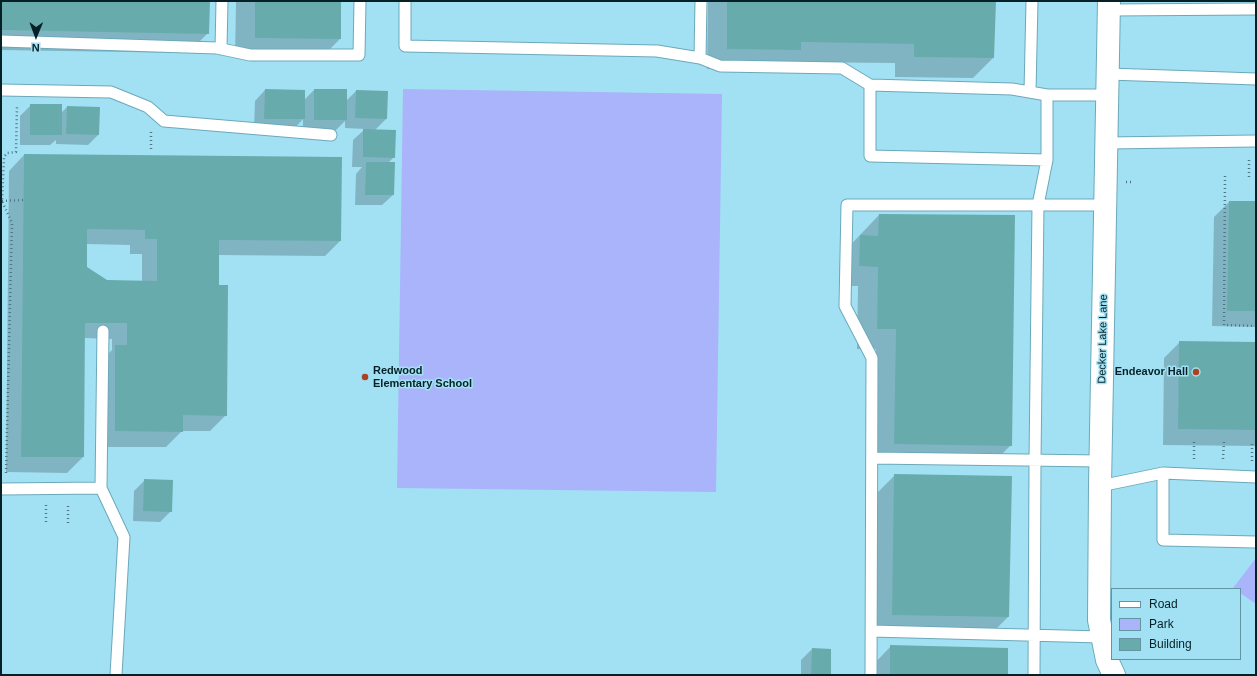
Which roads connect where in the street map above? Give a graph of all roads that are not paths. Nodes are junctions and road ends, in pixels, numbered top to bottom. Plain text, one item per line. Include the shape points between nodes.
1 (222, 1) edge
2 (360, 1) edge
3 (406, 1) edge
4 (701, 1) edge
5 (1032, 1) edge
6 (1109, 5) edge
7 (1256, 9) edge
8 (1, 41) edge
9 (221, 49) junction
10 (700, 58) junction
11 (1256, 78) edge
12 (870, 85) junction
13 (1108, 85) junction
14 (1, 90) edge
15 (1030, 92) junction
16 (1047, 95) junction
17 (331, 135) dead end
18 (1256, 141) edge
19 (1107, 143) junction
20 (1047, 160) junction
21 (1038, 205) junction
22 (1105, 206) junction
23 (103, 331) dead end
24 (872, 458) junction
25 (1035, 461) junction
26 (1101, 461) junction
27 (1163, 473) junction
28 (1256, 476) edge
29 (1100, 486) junction
30 (101, 488) junction
31 (1, 489) edge
32 (1256, 542) edge
33 (871, 631) junction
34 (1034, 636) junction
35 (1102, 636) junction
36 (116, 675) edge
37 (871, 675) edge
38 (1034, 675) edge
39 (1114, 675) edge

1 - 9 lane
2 - 9 lane via 359,55 250,56
3 - 10 lane via 405,46 657,51
4 - 10 lane
5 - 15 lane
6 - 7 lane
6 - 13 street, Decker Lake Lane
8 - 9 lane
10 - 12 lane via 720,66 842,68
11 - 13 lane
12 - 15 lane via 1012,89
12 - 20 lane via 870,156
13 - 16 lane
13 - 19 street, Decker Lake Lane
14 - 17 lane via 111,92 148,107 164,121
15 - 16 lane
16 - 20 lane
18 - 19 lane
19 - 22 street, Decker Lake Lane
20 - 21 lane
21 - 22 lane
21 - 24 lane via 847,205 845,306 872,358
21 - 25 lane
22 - 26 street, Decker Lake Lane
23 - 30 lane
24 - 25 lane
24 - 33 lane
25 - 26 lane
25 - 34 lane
26 - 29 street, Decker Lake Lane
27 - 28 lane
27 - 29 lane
27 - 32 lane via 1163,540
29 - 35 street, Decker Lake Lane
30 - 31 lane
30 - 36 lane via 124,537
33 - 34 lane
33 - 37 lane
34 - 35 lane
34 - 38 lane
35 - 39 street, Decker Lake Lane via 1107,660

